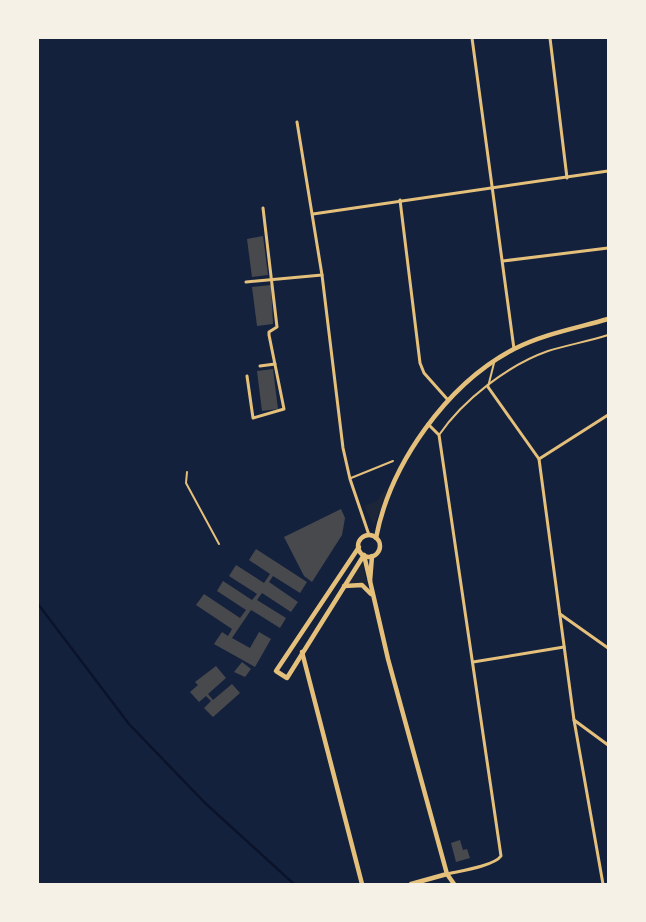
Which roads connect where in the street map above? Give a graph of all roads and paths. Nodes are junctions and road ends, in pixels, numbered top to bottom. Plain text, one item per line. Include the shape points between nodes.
1 (472, 38) edge
2 (550, 38) edge
3 (297, 122) dead end
4 (608, 171) edge
5 (567, 178) junction
6 (494, 188) junction
7 (400, 200) junction
8 (263, 208) dead end
9 (313, 214) junction
10 (608, 248) edge
11 (503, 261) junction
12 (322, 275) junction
13 (273, 280) junction
14 (246, 282) dead end
15 (608, 319) edge
16 (608, 335) edge
17 (514, 349) junction
18 (494, 363) junction
19 (275, 364) junction
20 (260, 366) dead end
21 (247, 376) dead end
22 (488, 387) junction
23 (448, 400) junction
24 (608, 415) edge
25 (608, 420) edge
26 (428, 424) junction
27 (440, 435) junction
28 (540, 459) junction
29 (393, 461) dead end
30 (187, 472) dead end
31 (350, 479) junction
32 (369, 535) junction
33 (376, 538) junction
34 (219, 544) dead end
35 (359, 547) junction
36 (364, 555) junction
37 (372, 556) junction
38 (344, 586) junction
39 (369, 587) junction
40 (371, 594) junction
41 (560, 614) junction
42 (564, 647) junction
43 (608, 648) edge
44 (302, 652) junction
45 (473, 662) junction
46 (574, 720) junction
47 (608, 745) edge
48 (447, 874) junction
49 (362, 884) edge
50 (411, 884) edge
51 (454, 884) edge
52 (603, 884) edge

1 - 6 street
2 - 5 street
3 - 9 street
4 - 5 street
5 - 6 street
6 - 7 street
6 - 11 street
7 - 9 street
7 - 23 street via 420,364
8 - 13 street
9 - 12 street
10 - 11 street
11 - 17 street
12 - 13 street
12 - 31 street
13 - 14 street
13 - 19 street via 277,327 269,332
15 - 17 main road
16 - 22 lane via 547,352 516,366
17 - 18 main road
18 - 22 lane
18 - 23 main road
19 - 20 street
19 - 21 street via 284,409 253,418
22 - 27 lane via 452,416
22 - 28 street
23 - 26 main road
24 - 25 street
24 - 28 street
26 - 27 street
26 - 33 main road via 393,484
27 - 45 street
28 - 41 street
29 - 31 lane
30 - 34 lane via 186,483
31 - 32 street
32 - 33 main road
32 - 35 main road via 363,538
33 - 37 main road via 380,547
35 - 36 main road
35 - 44 main road via 276,671 287,678
36 - 37 main road
36 - 38 main road
36 - 39 main road
37 - 39 main road
38 - 40 main road via 359,585
38 - 44 main road
39 - 40 main road
40 - 48 main road
41 - 42 street
41 - 43 street
42 - 45 street
42 - 46 street
44 - 49 main road
45 - 48 street via 501,856 498,860
46 - 47 street
46 - 52 street
48 - 50 main road
48 - 51 main road

